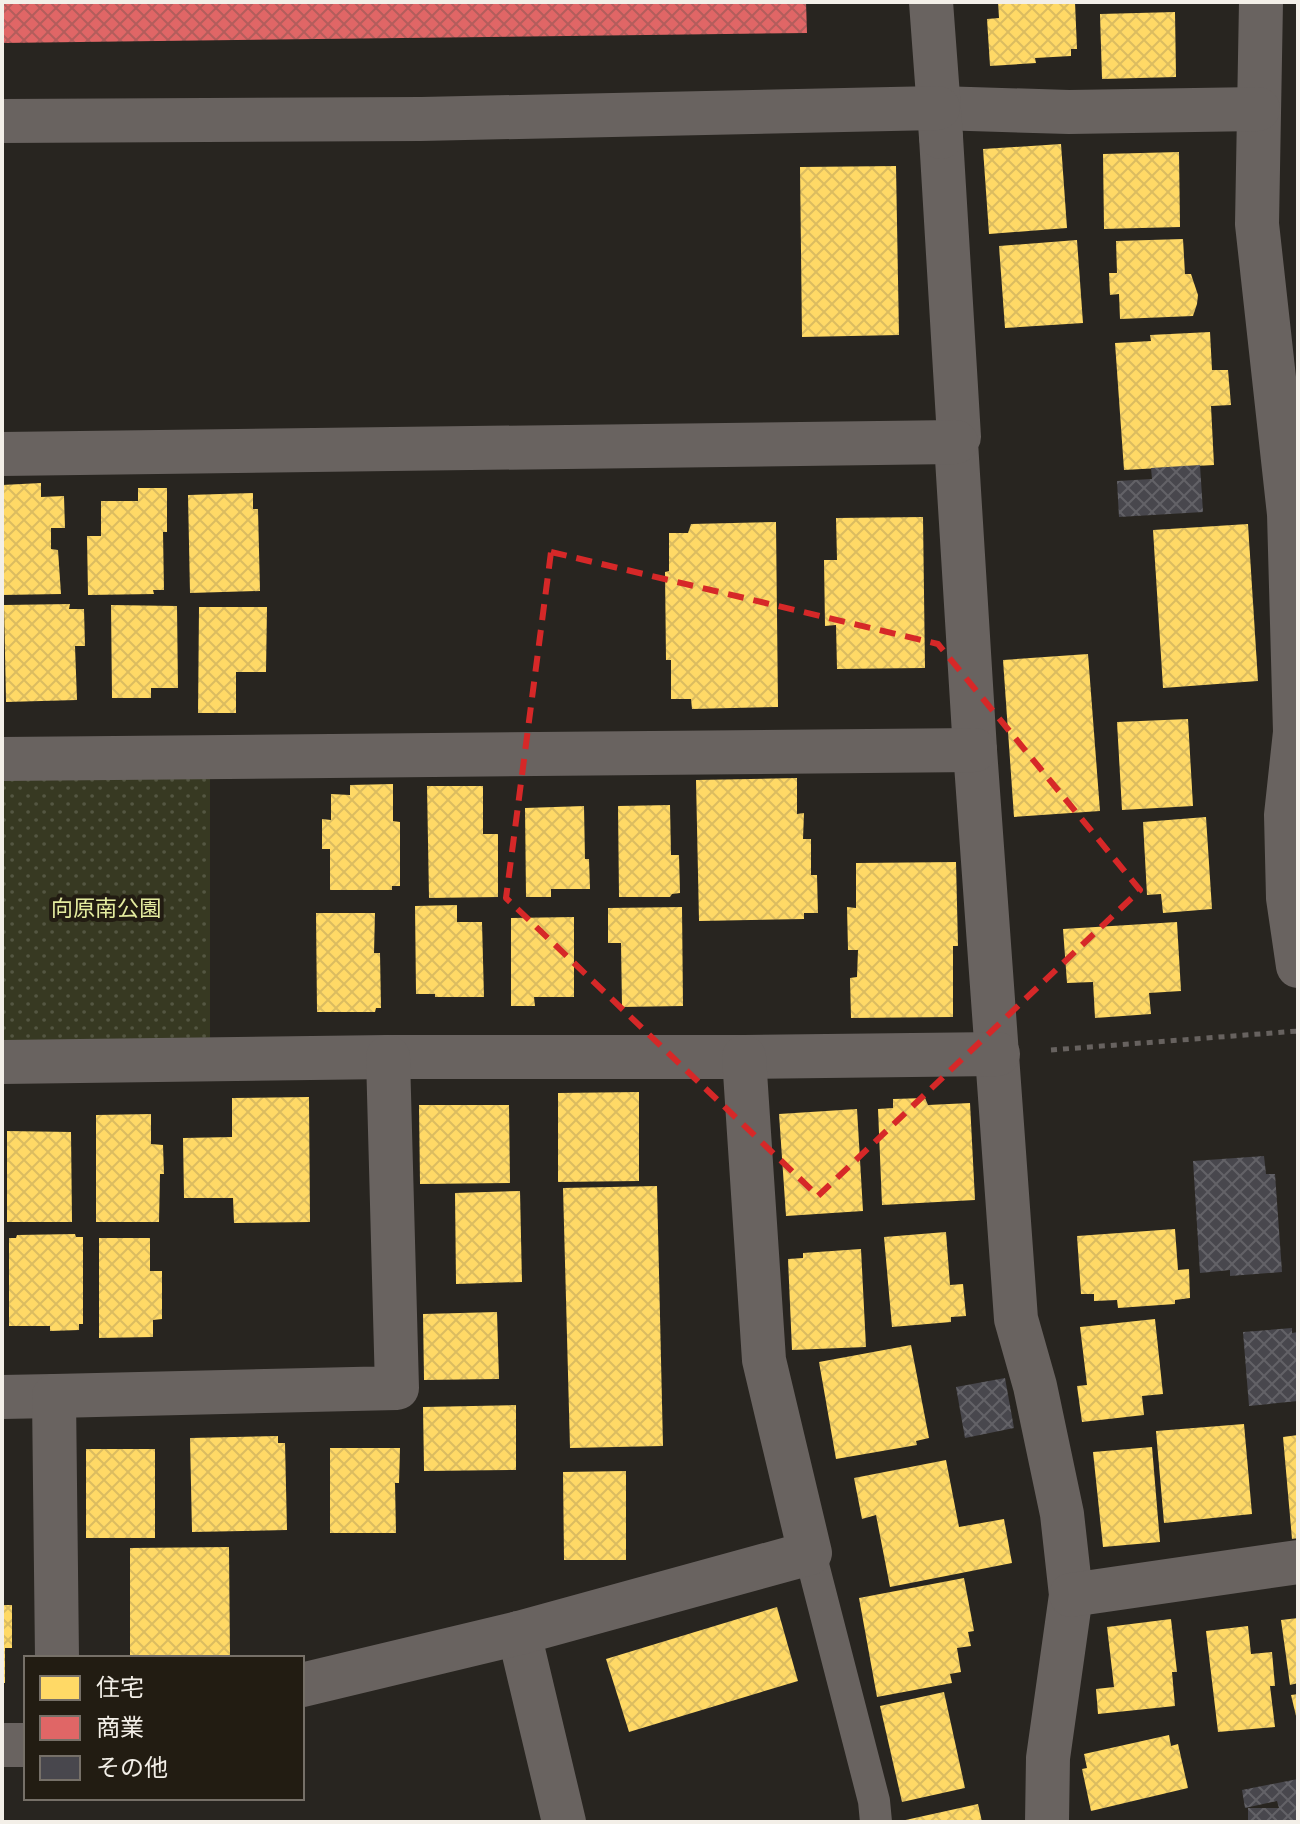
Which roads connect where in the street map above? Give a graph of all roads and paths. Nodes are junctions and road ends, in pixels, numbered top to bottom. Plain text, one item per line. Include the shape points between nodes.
1 (931, 2) edge
2 (1261, 2) edge
3 (1258, 109) junction
4 (2, 121) edge
5 (940, 122) junction
6 (956, 442) junction
7 (2, 454) edge
8 (1294, 514) edge
9 (975, 750) junction
10 (2, 759) edge
11 (1298, 966) edge
12 (1298, 1031) edge
13 (998, 1054) junction
14 (388, 1057) junction
15 (744, 1057) junction
16 (2, 1062) edge
17 (54, 1396) junction
18 (2, 1397) edge
19 (810, 1553) junction
20 (1298, 1562) edge
21 (1071, 1595) junction
22 (519, 1633) junction
23 (57, 1656) edge
24 (304, 1685) edge
25 (2, 1745) edge
26 (24, 1745) edge
27 (564, 1822) edge
28 (876, 1822) edge
29 (1047, 1822) edge

1 - 5 street
2 - 3 street
3 - 5 street via 1069,112
3 - 8 street via 1257,224
4 - 5 street
5 - 6 street
6 - 7 street
6 - 9 street
8 - 11 street via 1295,732 1286,815 1288,898
9 - 10 street
9 - 13 street
12 - 13 path
13 - 15 street
13 - 21 street via 1016,1319 1060,1501
14 - 15 street
14 - 16 street
14 - 17 street via 397,1388
15 - 19 street via 764,1360
17 - 18 street
17 - 23 street
19 - 22 street
19 - 28 lane
20 - 21 street
21 - 29 street via 1048,1758
22 - 24 street
22 - 27 street
25 - 26 street

